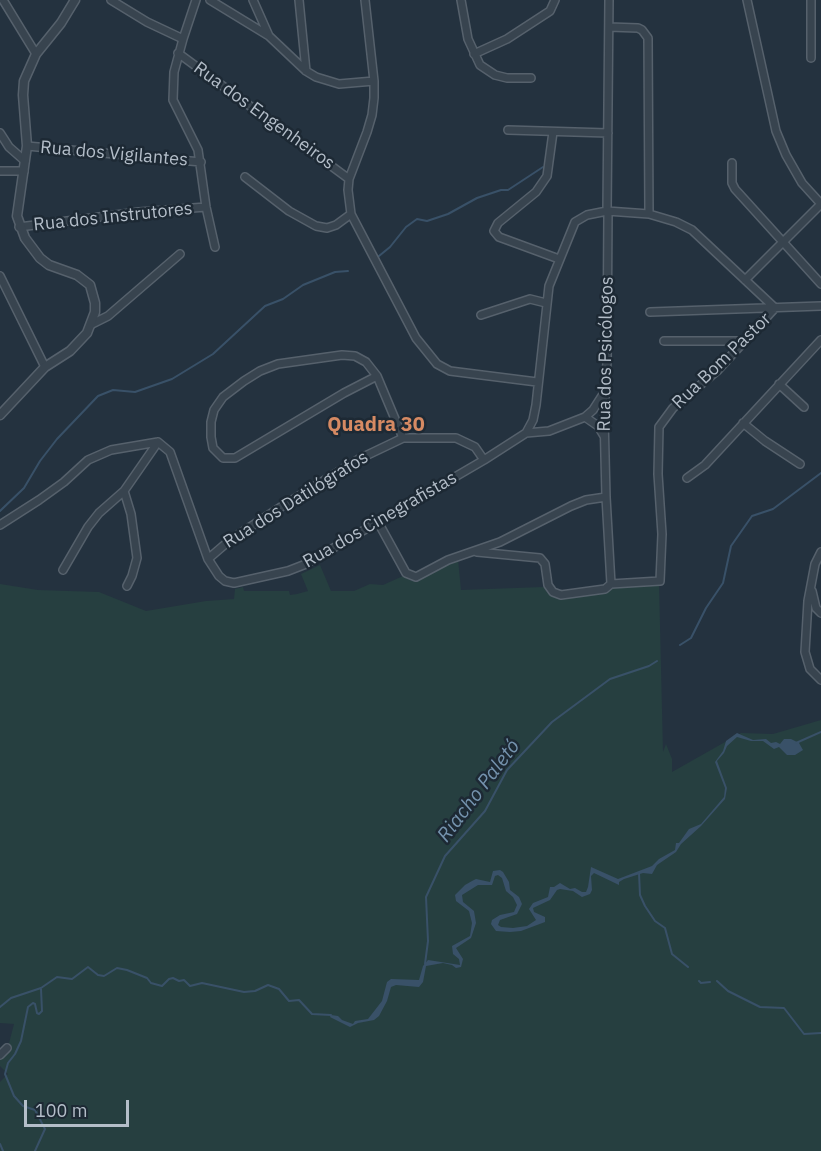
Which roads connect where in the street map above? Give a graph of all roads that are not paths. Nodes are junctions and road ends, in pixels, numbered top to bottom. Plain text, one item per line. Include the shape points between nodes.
1 (3, 0) edge
2 (75, 0) edge
3 (111, 0) edge
4 (196, 0) edge
5 (210, 0) edge
6 (253, 0) edge
7 (299, 0) edge
8 (365, 0) edge
9 (461, 0) edge
10 (555, 0) edge
11 (609, 0) edge
12 (747, 0) edge
13 (811, 0) edge
14 (609, 27) junction
15 (268, 36) junction
16 (183, 39) junction
17 (178, 53) junction
18 (36, 54) junction
19 (474, 54) junction
20 (811, 58) dead end
21 (306, 71) junction
22 (531, 78) dead end
23 (374, 81) junction
24 (508, 130) dead end
25 (553, 132) junction
26 (0, 133) edge
27 (608, 133) junction
28 (27, 146) junction
29 (25, 161) junction
30 (201, 162) junction
31 (732, 163) dead end
32 (0, 171) edge
33 (24, 171) junction
34 (245, 177) dead end
35 (349, 179) junction
36 (821, 204) edge
37 (206, 207) junction
38 (608, 212) junction
39 (351, 214) junction
40 (649, 214) junction
41 (20, 227) junction
42 (783, 242) junction
43 (215, 246) dead end
44 (180, 254) dead end
45 (559, 259) junction
46 (0, 276) edge
47 (745, 280) junction
48 (821, 284) edge
49 (546, 303) junction
50 (821, 306) edge
51 (775, 308) junction
52 (650, 312) dead end
53 (481, 315) dead end
54 (92, 324) junction
55 (821, 340) edge
56 (664, 341) dead end
57 (745, 341) junction
58 (818, 350) edge
59 (45, 367) junction
60 (376, 376) junction
61 (537, 382) junction
62 (779, 384) junction
63 (605, 391) junction
64 (804, 407) dead end
65 (0, 415) edge
66 (585, 417) junction
67 (743, 423) junction
68 (525, 433) junction
69 (605, 437) junction
70 (404, 438) junction
71 (158, 442) junction
72 (484, 460) junction
73 (800, 464) dead end
74 (687, 477) dead end
75 (124, 491) junction
76 (606, 497) junction
77 (378, 522) junction
78 (0, 525) edge
79 (474, 552) junction
80 (821, 552) edge
81 (208, 559) junction
82 (63, 570) dead end
83 (225, 581) joint
84 (611, 584) junction
85 (811, 584) junction
86 (127, 586) dead end
87 (821, 613) edge
88 (821, 680) edge
89 (7, 1048) dead end
90 (0, 1055) edge

1 - 18 street
2 - 18 street
3 - 16 street
4 - 16 street
5 - 15 street
6 - 15 street
7 - 21 street
8 - 23 street
9 - 19 street
10 - 19 street via 550,11 507,39
11 - 14 street, Rua dos Psicólogos
12 - 36 street via 776,131 802,183
13 - 20 street
14 - 27 street, Rua dos Psicólogos
14 - 40 street via 638,28 648,38
15 - 21 street
16 - 17 street
17 - 30 street via 173,100
17 - 35 street, Rua dos Engenheiros
18 - 28 street via 28,68 22,95
19 - 22 street via 480,65 495,75
21 - 23 street via 339,84
23 - 35 street via 372,115
24 - 25 street
25 - 27 street
25 - 45 street via 547,176 536,192 498,223 494,231 499,237
26 - 29 street
27 - 38 street, Rua dos Psicólogos
28 - 29 street
28 - 30 street, Rua dos Vigilantes
29 - 33 street
30 - 37 street
31 - 42 street via 735,189
32 - 33 street
33 - 41 street via 16,216
34 - 39 street via 316,226 336,225
35 - 39 street
36 - 42 street
37 - 41 street, Rua dos Instrutores
37 - 43 street
38 - 40 street
38 - 45 street via 575,222
38 - 63 street, Rua dos Psicólogos
39 - 61 street via 416,338 437,364 450,371
40 - 47 street, Rua Bom Pastor via 692,230
41 - 54 street via 40,258 90,285 96,312
42 - 47 street
42 - 48 street
44 - 54 street via 108,316
45 - 49 street
46 - 59 street
47 - 51 street, Rua Bom Pastor
49 - 53 street via 530,299
49 - 61 street
50 - 51 street
51 - 52 street
51 - 57 street, Rua Bom Pastor
54 - 59 street via 70,351
55 - 58 street
56 - 57 street
57 - 84 street, Rua Bom Pastor via 658,427 660,581
58 - 62 street
59 - 65 street
60 - 60 street via 235,458 224,458 213,448 214,410 223,397 260,371 298,360 342,355 366,362
60 - 70 street
61 - 68 street via 533,420
62 - 64 street
62 - 67 street
63 - 66 street
63 - 69 street, Rua dos Psicólogos
66 - 68 street, Rua dos Cinegrafistas via 549,431
66 - 69 street
67 - 73 street
67 - 74 street via 705,465
68 - 72 street, Rua dos Cinegrafistas
69 - 76 street, Rua dos Psicólogos
70 - 72 street, Rua dos Datilógrafos via 456,438 475,447
70 - 81 street, Rua dos Datilógrafos via 359,459 280,507
71 - 75 street
71 - 78 street via 111,450 88,460 64,482
71 - 81 street, Rua dos Datilógrafos via 170,452
72 - 77 street, Rua dos Cinegrafistas
75 - 82 street via 88,527
75 - 86 street via 137,558
76 - 79 street via 571,506
76 - 84 street, Rua dos Psicólogos
77 - 79 street via 403,569 412,577
77 - 83 street, Rua dos Cinegrafistas via 306,564 263,577
79 - 84 street via 537,556 545,564 550,589 561,595 598,591
80 - 85 street via 814,564
81 - 83 street, Rua dos Datilógrafos
85 - 87 street via 813,600
85 - 88 street via 806,652 810,669
89 - 90 street

